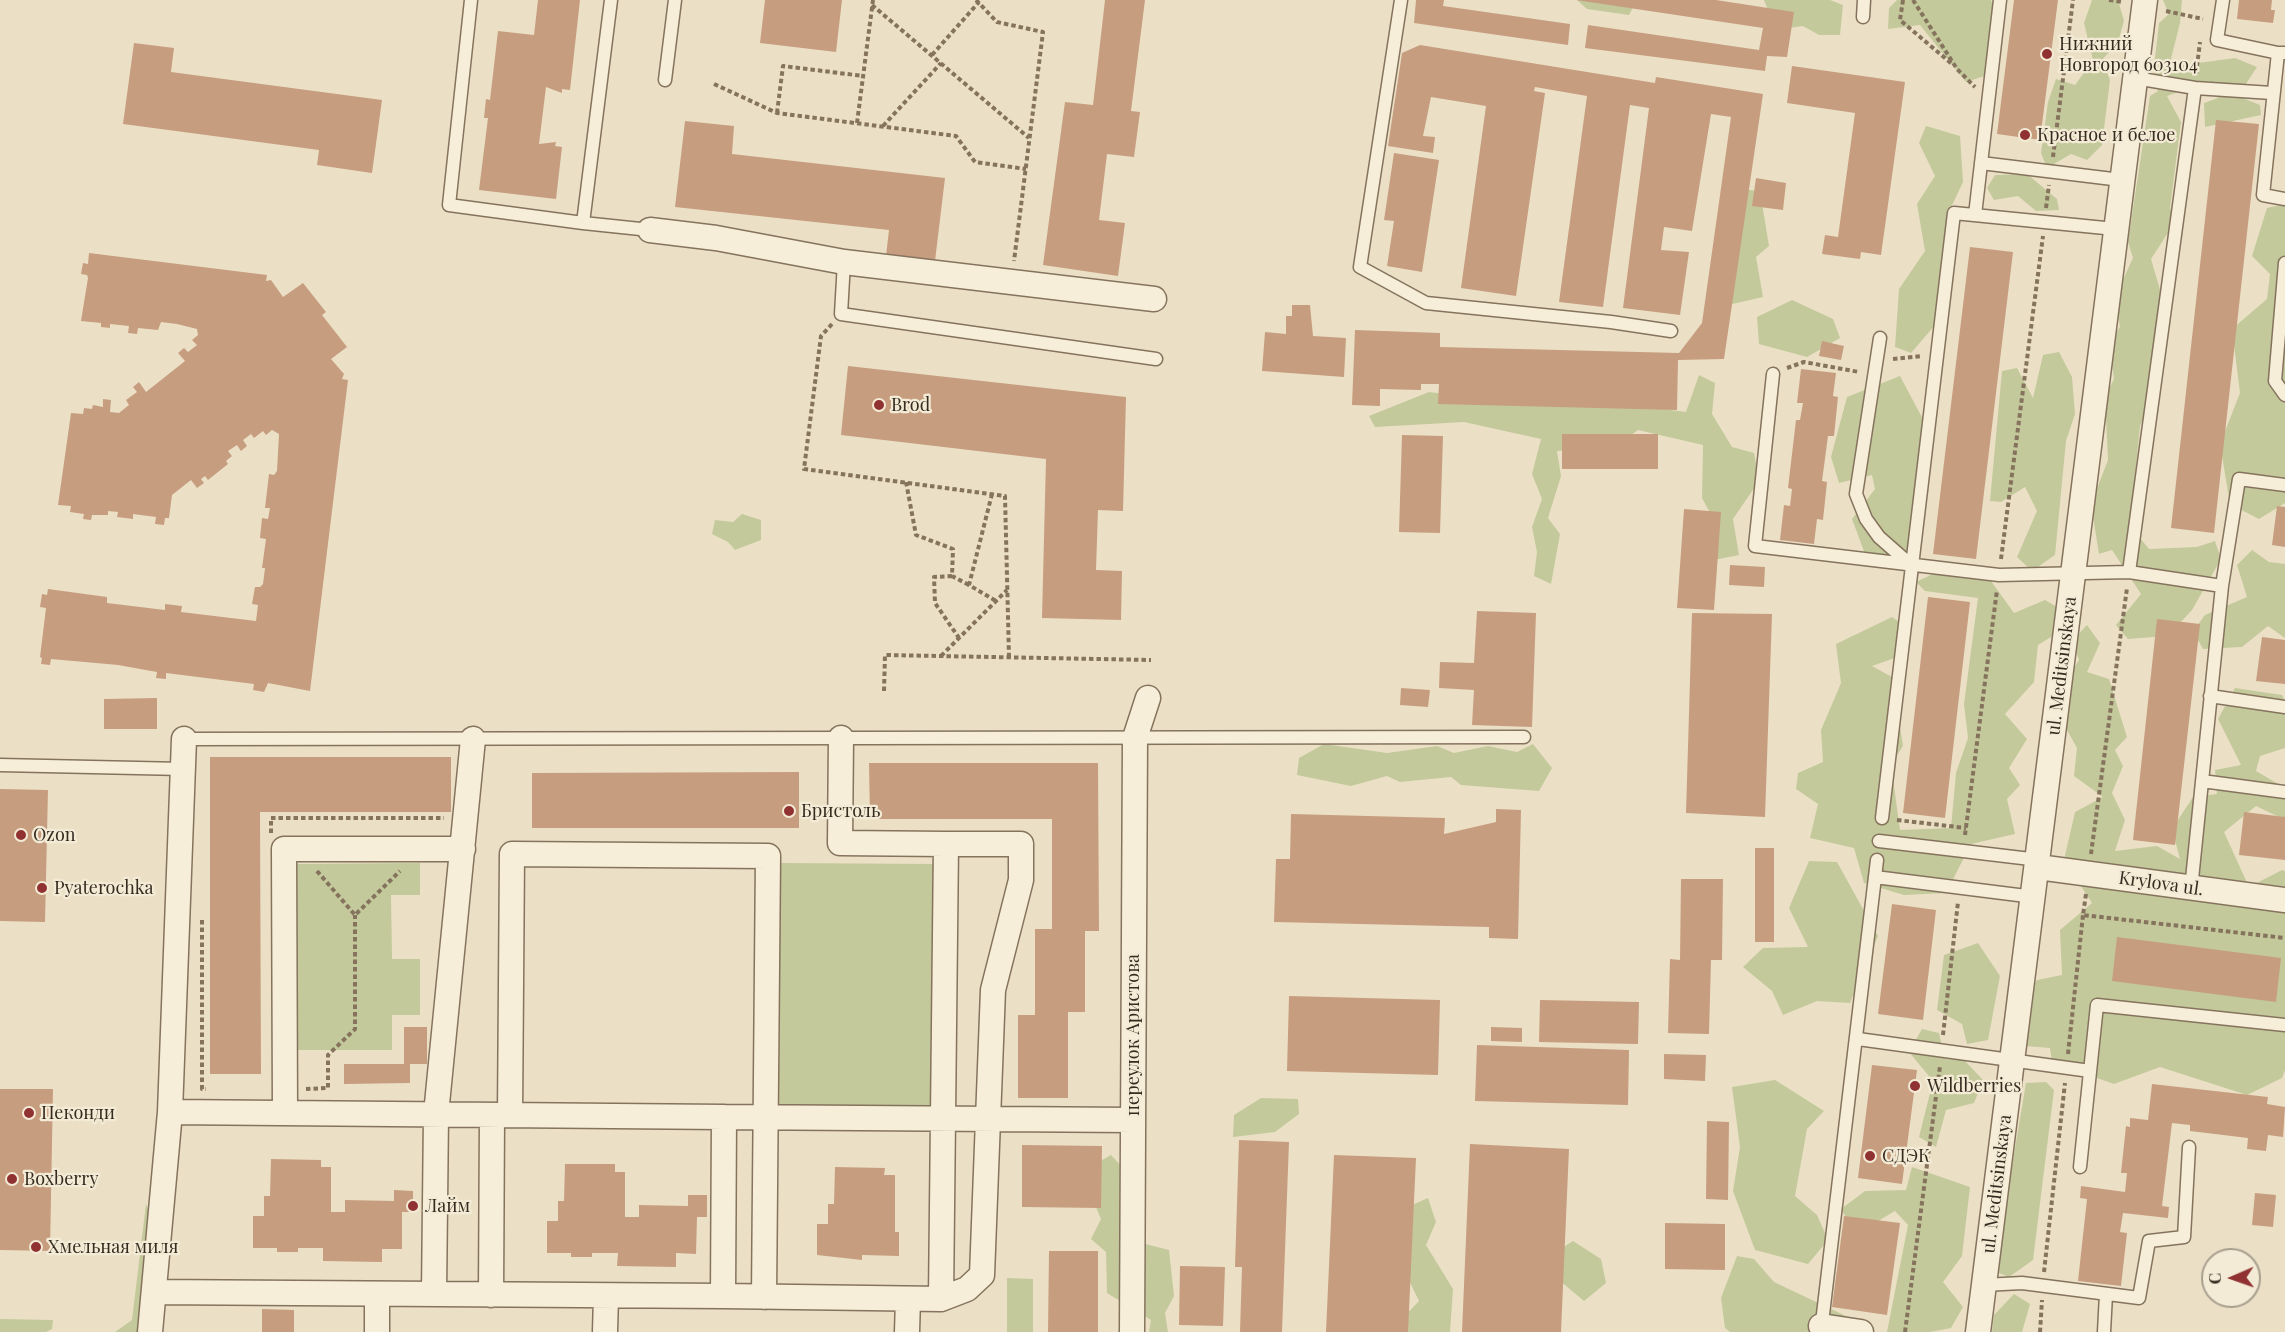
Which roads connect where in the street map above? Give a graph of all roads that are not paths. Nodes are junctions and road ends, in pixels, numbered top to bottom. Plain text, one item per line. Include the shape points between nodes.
1 (471, 0) edge
2 (611, 0) edge
3 (675, 0) edge
4 (1401, 0) edge
5 (1864, 0) edge
6 (2000, 0) edge
7 (2145, 0) edge
8 (2223, 0) edge
9 (1863, 17) dead end
10 (2281, 53) edge
11 (2135, 78) junction
12 (665, 80) dead end
13 (2195, 88) junction
14 (2272, 93) junction
15 (1982, 163) junction
16 (2121, 180) junction
17 (2285, 199) edge
18 (1975, 215) junction
19 (583, 223) junction
20 (2115, 229) junction
21 (650, 230) joint
22 (844, 262) junction
23 (2285, 263) edge
24 (1154, 299) dead end
25 (1671, 331) dead end
26 (1880, 338) dead end
27 (1156, 359) dead end
28 (1773, 374) road end
29 (2285, 394) edge
30 (2285, 485) edge
31 (1912, 566) junction
32 (2129, 572) junction
33 (2073, 574) junction
34 (2222, 586) junction
35 (2210, 696) junction
36 (1148, 698) dead end
37 (2285, 707) edge
38 (1524, 737) dead end
39 (841, 738) junction
40 (1135, 738) junction
41 (184, 739) joint
42 (473, 739) junction
43 (0, 765) edge
44 (183, 770) junction
45 (2202, 781) junction
46 (2285, 792) edge
47 (1882, 818) road end
48 (1879, 841) dead end
49 (946, 844) junction
50 (463, 849) junction
51 (1877, 860) dead end
52 (2038, 864) junction
53 (1875, 877) junction
54 (2191, 888) junction
55 (2034, 897) junction
56 (2285, 900) edge
57 (2285, 1025) edge
58 (1858, 1039) junction
59 (2013, 1061) junction
60 (2090, 1071) junction
61 (170, 1112) junction
62 (285, 1113) junction
63 (436, 1114) junction
64 (501, 1115) junction
65 (724, 1117) junction
66 (766, 1117) junction
67 (943, 1118) junction
68 (988, 1119) junction
69 (1133, 1120) junction
70 (2189, 1147) dead end
71 (2080, 1167) dead end
72 (1984, 1285) junction
73 (154, 1292) junction
74 (377, 1294) junction
75 (434, 1294) junction
76 (2106, 1294) junction
77 (490, 1295) junction
78 (606, 1296) junction
79 (723, 1296) junction
80 (764, 1297) junction
81 (908, 1299) junction
82 (941, 1299) junction
83 (1821, 1329) edge
84 (150, 1332) edge
85 (377, 1332) edge
86 (605, 1332) edge
87 (907, 1332) edge
88 (1132, 1332) edge
89 (1861, 1332) edge
90 (1978, 1332) edge
91 (2104, 1332) edge

1 - 19 lane via 449,205
2 - 19 lane
3 - 12 lane
4 - 25 lane via 1360,267 1426,303
5 - 9 lane
6 - 15 lane
7 - 11 street, ul. Meditsinskaya
8 - 10 lane via 2217,40
10 - 14 lane
11 - 13 lane
11 - 16 street, ul. Meditsinskaya
13 - 14 lane
13 - 32 lane
14 - 17 lane via 2263,195
15 - 16 lane
15 - 18 lane
16 - 20 street, ul. Meditsinskaya
18 - 20 lane
18 - 31 lane via 1954,213
19 - 21 lane
20 - 33 street, ul. Meditsinskaya
21 - 22 street
22 - 24 street
22 - 27 lane via 841,314
23 - 29 lane via 2275,381
26 - 31 lane via 1856,494 1866,519
28 - 31 lane via 1755,546
30 - 34 lane via 2239,479
31 - 33 lane via 1999,574
31 - 47 lane
32 - 33 lane
32 - 34 lane
33 - 52 street, ul. Meditsinskaya
34 - 35 lane
35 - 37 lane
35 - 45 lane
36 - 40 street, переулок Аристова
38 - 40 lane
39 - 40 lane
39 - 42 lane
39 - 49 street via 840,843
40 - 69 street, переулок Аристова
41 - 42 lane
41 - 44 street
42 - 50 street
43 - 44 lane
44 - 61 street
45 - 46 lane
45 - 54 lane
48 - 52 lane via 1963,850
49 - 67 street
49 - 68 street via 1021,844 1021,880 993,990
50 - 62 street via 284,849
50 - 63 street
51 - 53 lane
52 - 54 street, Krylova ul.
52 - 55 street, ul. Meditsinskaya
53 - 55 lane
53 - 58 lane
54 - 56 street, Krylova ul.
55 - 59 street, ul. Meditsinskaya
57 - 60 lane via 2097,1005
58 - 59 lane
58 - 83 lane
59 - 60 lane
59 - 72 street, ul. Meditsinskaya
60 - 71 lane
61 - 62 street
61 - 73 street
62 - 63 street
63 - 64 street
63 - 75 street
64 - 65 street
64 - 66 street via 512,854 547,854 768,856
64 - 77 street
65 - 66 street
65 - 79 street
66 - 67 street
66 - 80 street
67 - 68 street
67 - 82 street
68 - 69 street
68 - 82 street via 982,1275 967,1289
69 - 88 street, переулок Аристова
70 - 76 lane via 2184,1237 2149,1241 2139,1298
72 - 76 lane via 2022,1283
72 - 90 street, ul. Meditsinskaya
73 - 74 street
73 - 84 street
74 - 75 street
74 - 85 street
75 - 77 street
76 - 91 lane
77 - 78 street
78 - 79 street
78 - 86 street
79 - 80 street
80 - 81 street
81 - 82 street
81 - 87 street
83 - 89 street

